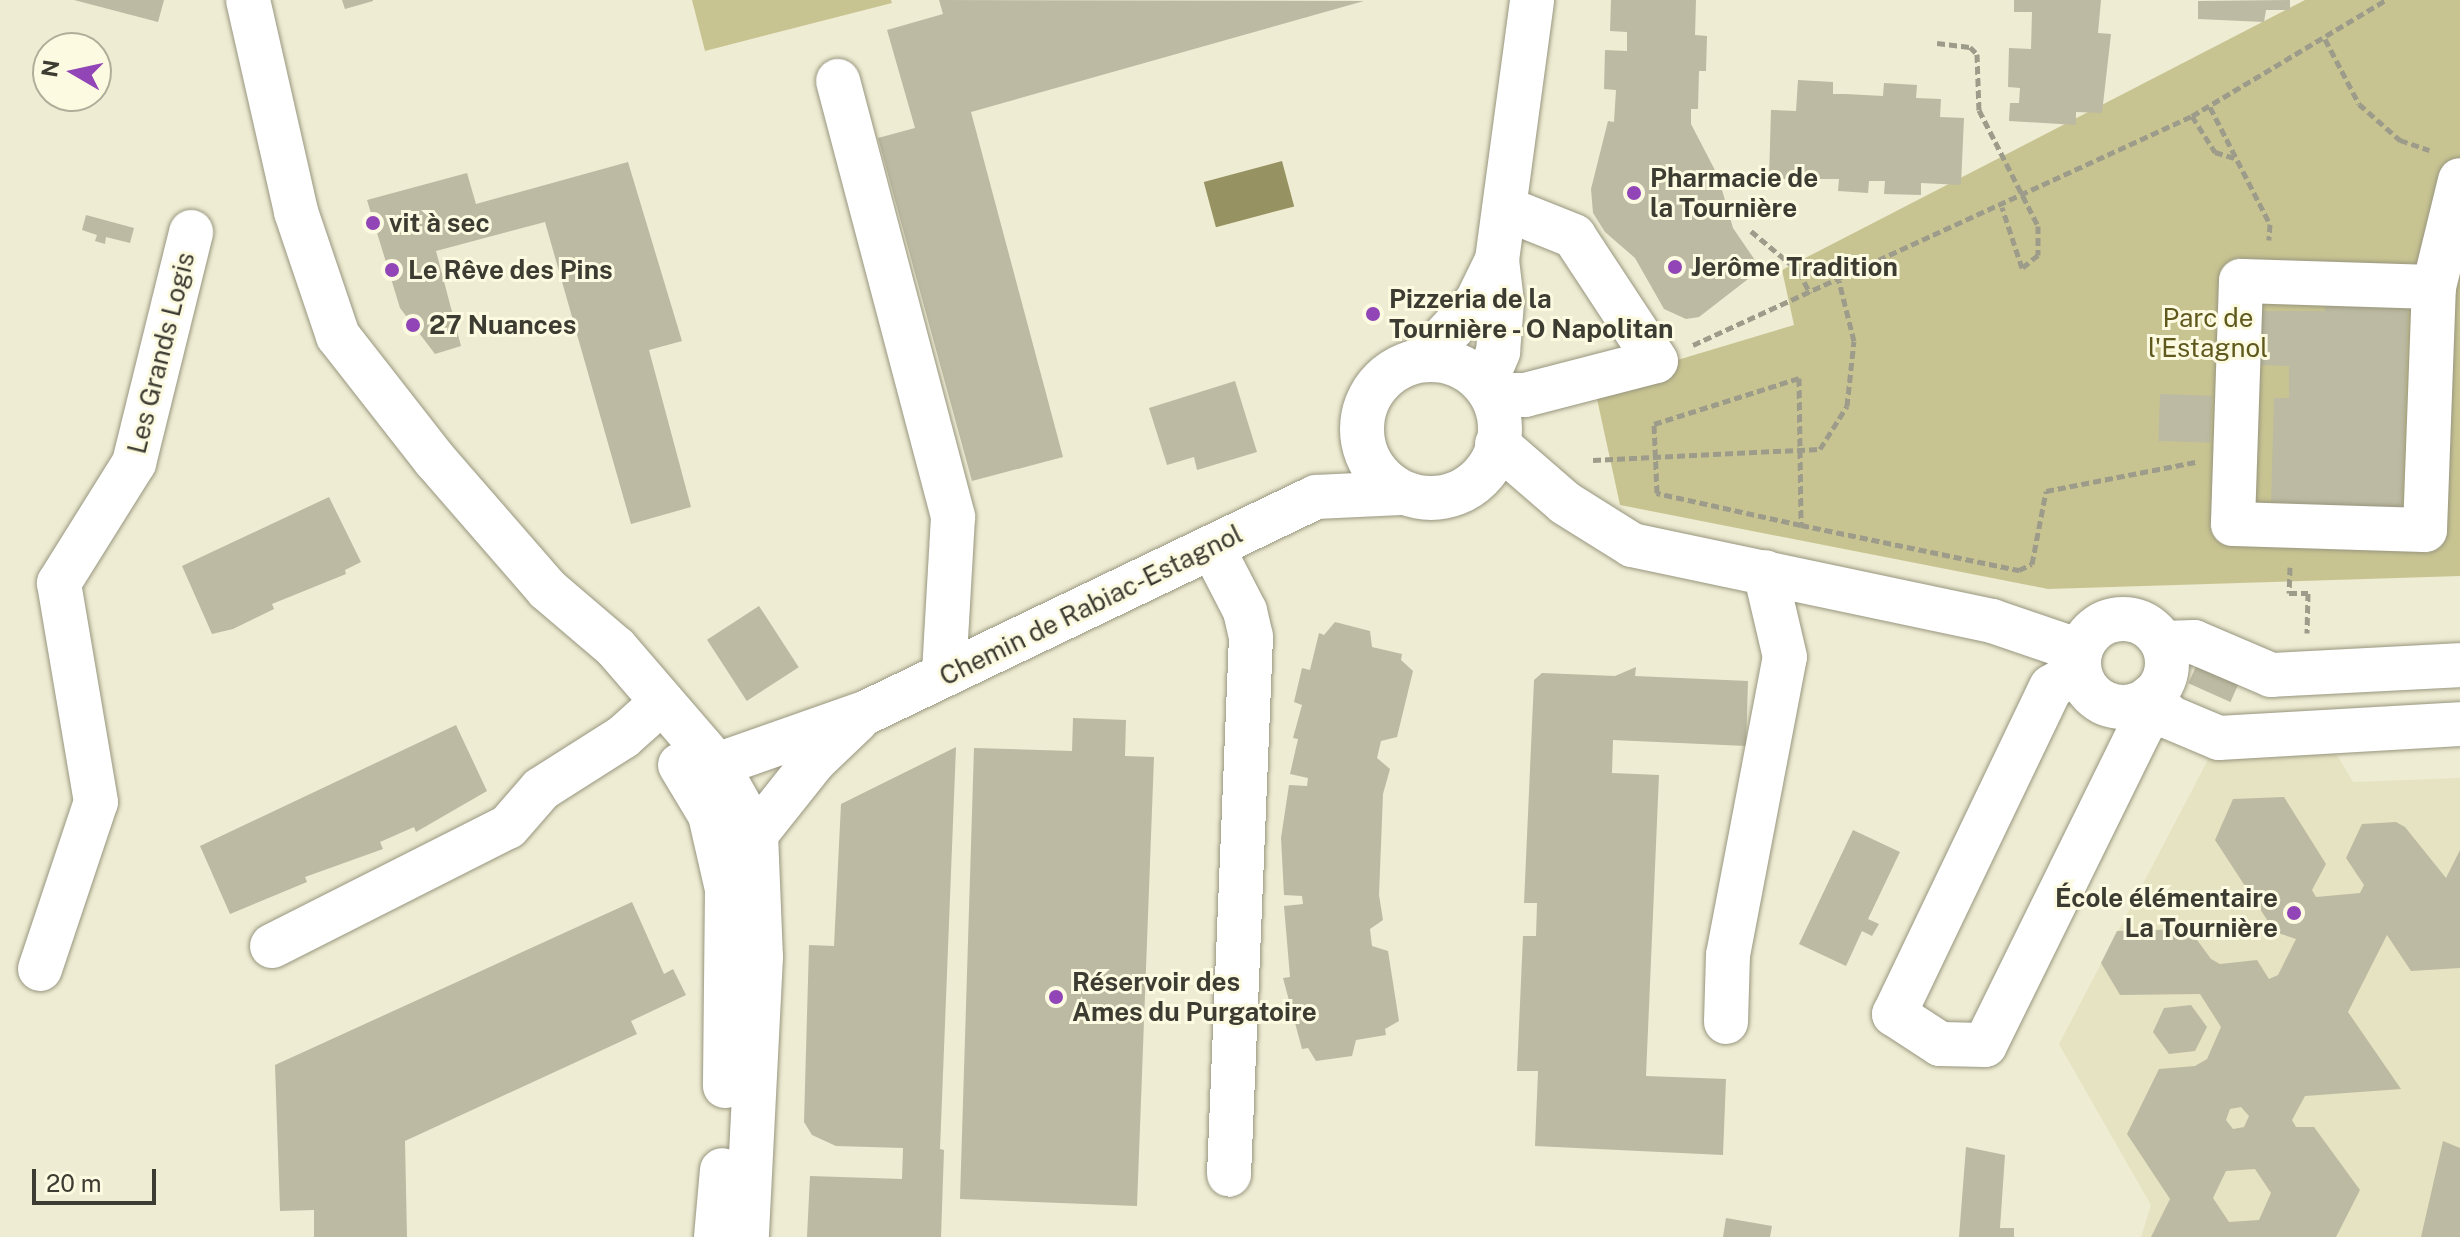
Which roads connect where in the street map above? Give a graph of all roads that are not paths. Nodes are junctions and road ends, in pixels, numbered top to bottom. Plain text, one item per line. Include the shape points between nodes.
1 (248, 0) edge
2 (1532, 0) edge
3 (838, 81) dead end
4 (2447, 166) edge
5 (1504, 208) junction
6 (191, 232) dead end
7 (1497, 260) junction
8 (2434, 287) junction
9 (1423, 360) junction
10 (1490, 389) junction
11 (1362, 440) junction
12 (1489, 461) junction
13 (1400, 493) junction
14 (1316, 497) junction
15 (1212, 547) junction
16 (1765, 572) junction
17 (2163, 643) junction
18 (944, 656) junction
19 (2079, 661) junction
20 (2460, 665) edge
21 (2149, 700) junction
22 (652, 711) junction
23 (865, 713) junction
24 (2460, 724) edge
25 (710, 794) junction
26 (756, 834) junction
27 (272, 946) dead end
28 (40, 969) dead end
29 (1726, 1022) dead end
30 (1229, 1175) dead end
31 (716, 1237) edge
32 (747, 1237) edge

1 - 22 street via 296,212 338,336 435,460 547,589 599,676
2 - 5 street
3 - 18 street via 953,517
4 - 8 street
5 - 7 street
5 - 10 street via 1574,236 1656,361 1525,395
6 - 28 street, Les Grands Logis via 134,463 59,583 96,802
7 - 9 street via 1477,301
7 - 10 street via 1502,302
8 - 8 street via 2241,281 2233,524 2425,530
9 - 10 street via 1468,368
9 - 11 street via 1406,364 1378,385 1362,421
10 - 12 street via 1501,413
11 - 13 street via 1366,456
11 - 14 street, Chemin de Rabiac-Estagnol
12 - 13 street via 1467,492 1428,501
12 - 16 street via 1632,545
13 - 14 street, Chemin de Rabiac-Estagnol
14 - 15 street, Chemin de Rabiac-Estagnol
15 - 18 street, Chemin de Rabiac-Estagnol
15 - 30 street via 1245,611 1251,637
16 - 19 street via 1992,621
16 - 29 street via 1785,657 1728,955
17 - 19 street via 2153,630 2123,618 2091,632
17 - 20 street via 2194,642 2271,675
17 - 21 street via 2165,681
18 - 23 street, Chemin de Rabiac-Estagnol
19 - 21 street via 2092,697 2107,706 2127,709
19 - 21 street via 2051,687 1894,1014 1940,1044 1985,1045 2141,728
21 - 24 street via 2169,717 2219,738
22 - 25 street
22 - 27 street via 541,789 508,827
23 - 25 street, Chemin de Rabiac-Estagnol
23 - 26 street, Chemin de Rabiac-Estagnol via 814,761
25 - 26 street
25 - 31 street via 727,889 729,935
26 - 32 street via 761,957

